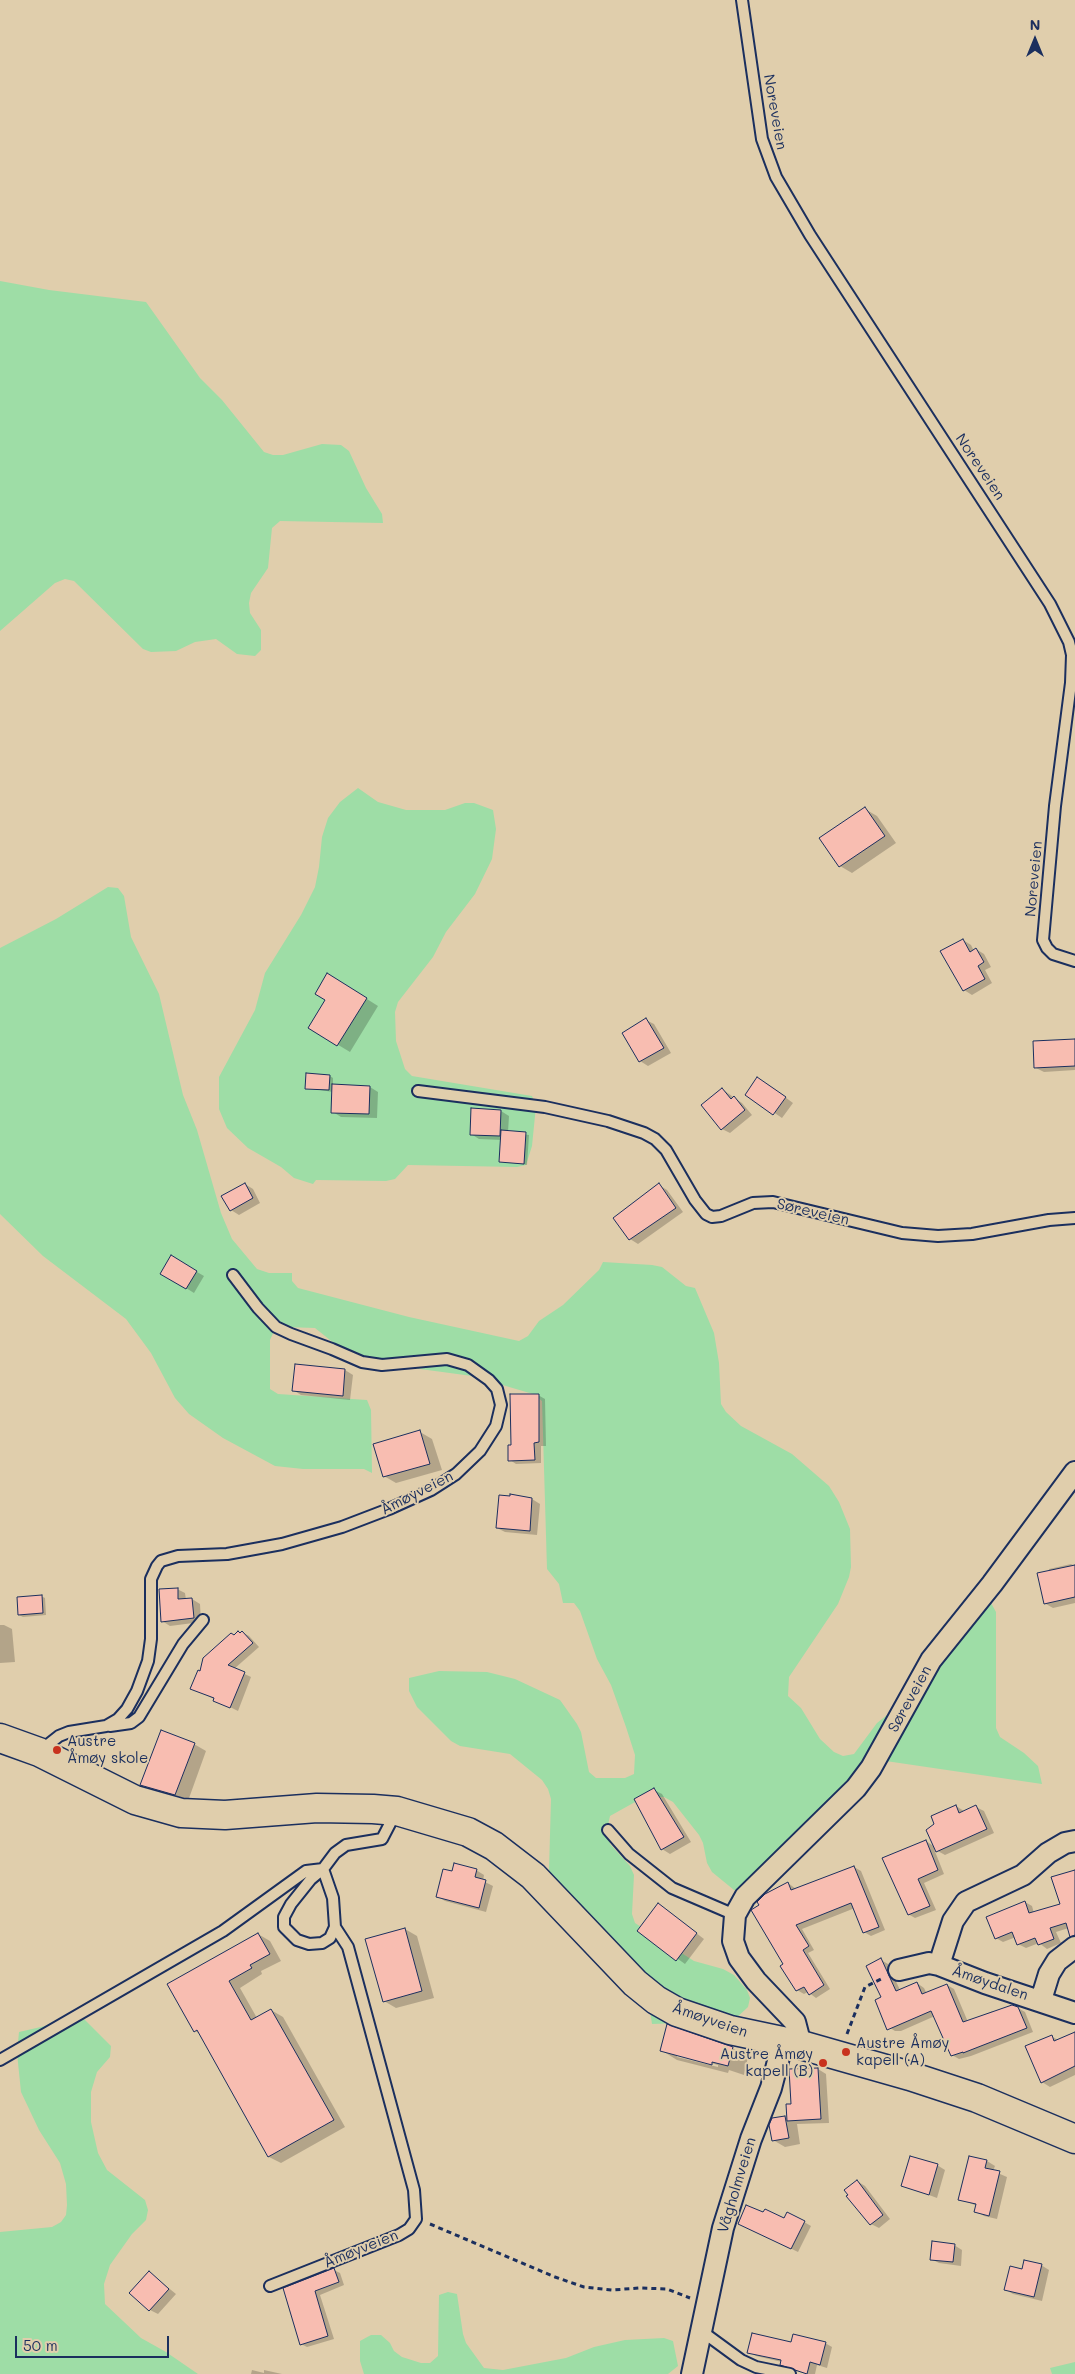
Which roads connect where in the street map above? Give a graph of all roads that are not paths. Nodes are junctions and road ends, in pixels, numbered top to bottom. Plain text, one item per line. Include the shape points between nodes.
1 (742, 0) edge
2 (1075, 961) edge
3 (418, 1091) dead end
4 (1075, 1218) edge
5 (233, 1275) dead end
6 (1075, 1472) edge
7 (203, 1620) dead end
8 (106, 1726) junction
9 (0, 1738) edge
10 (39, 1752) junction
11 (397, 1811) junction
12 (608, 1830) dead end
13 (1075, 1841) edge
14 (324, 1869) junction
15 (735, 1915) junction
16 (335, 1927) junction
17 (1075, 1947) edge
18 (939, 1965) junction
19 (899, 1970) road end
20 (1041, 2000) junction
21 (1075, 2013) edge
22 (792, 2044) junction
23 (0, 2060) edge
24 (1075, 2139) edge
25 (270, 2286) dead end
26 (700, 2330) junction
27 (692, 2374) edge
28 (790, 2374) edge

1 - 2 lane, Noreveien via 762,139 776,176 810,235 1050,604 1069,642 1071,683 1055,806 1043,940 1053,954
3 - 4 lane, Søreveien via 545,1108 608,1121 644,1133 666,1150 695,1200 706,1214 712,1216 721,1216 752,1203 773,1202 902,1233 938,1236
5 - 8 lane, Åmøyveien via 276,1326 362,1362 382,1365 447,1359 468,1365 497,1389 500,1417 480,1451 456,1474 431,1490 389,1509 282,1544 227,1554 178,1556 162,1561 156,1566 151,1579 151,1639 144,1673 127,1709
6 - 15 street, Søreveien via 931,1660 871,1768 856,1788 745,1897
7 - 8 lane, Åmøyveien via 183,1644 139,1717 131,1723
8 - 10 lane, Åmøyveien via 69,1732
9 - 10 main road, Åmøyveien
10 - 11 main road, Åmøyveien via 135,1800 181,1813 225,1815 317,1808
11 - 14 lane via 382,1839 346,1845 335,1853
11 - 22 main road, Åmøyveien via 468,1832 508,1856 533,1876 635,1983 656,2000 677,2012 730,2030
12 - 15 lane via 629,1854 672,1888
13 - 18 street, Åmøydalen via 1048,1853 1023,1875 966,1902 953,1921
14 - 16 lane via 334,1904
14 - 16 lane via 311,1879 291,1904 284,1917 284,1927 296,1940 309,1944 322,1943 330,1938
14 - 23 lane via 306,1871 223,1931
15 - 22 street, Søreveien via 733,1942 739,1958 795,2022
16 - 25 lane, Åmøyveien via 348,1947 380,2060 414,2190 416,2219 400,2235
17 - 20 street, Åmøydalen via 1057,1961
18 - 19 street, Åmøydalen via 929,1963
18 - 20 street, Åmøydalen
20 - 21 street, Åmøydalen
22 - 24 main road, Åmøyveien via 976,2098
22 - 26 street, Vågholmveien via 751,2138 723,2228
26 - 27 street, Vågholmveien
26 - 28 lane via 741,2360

